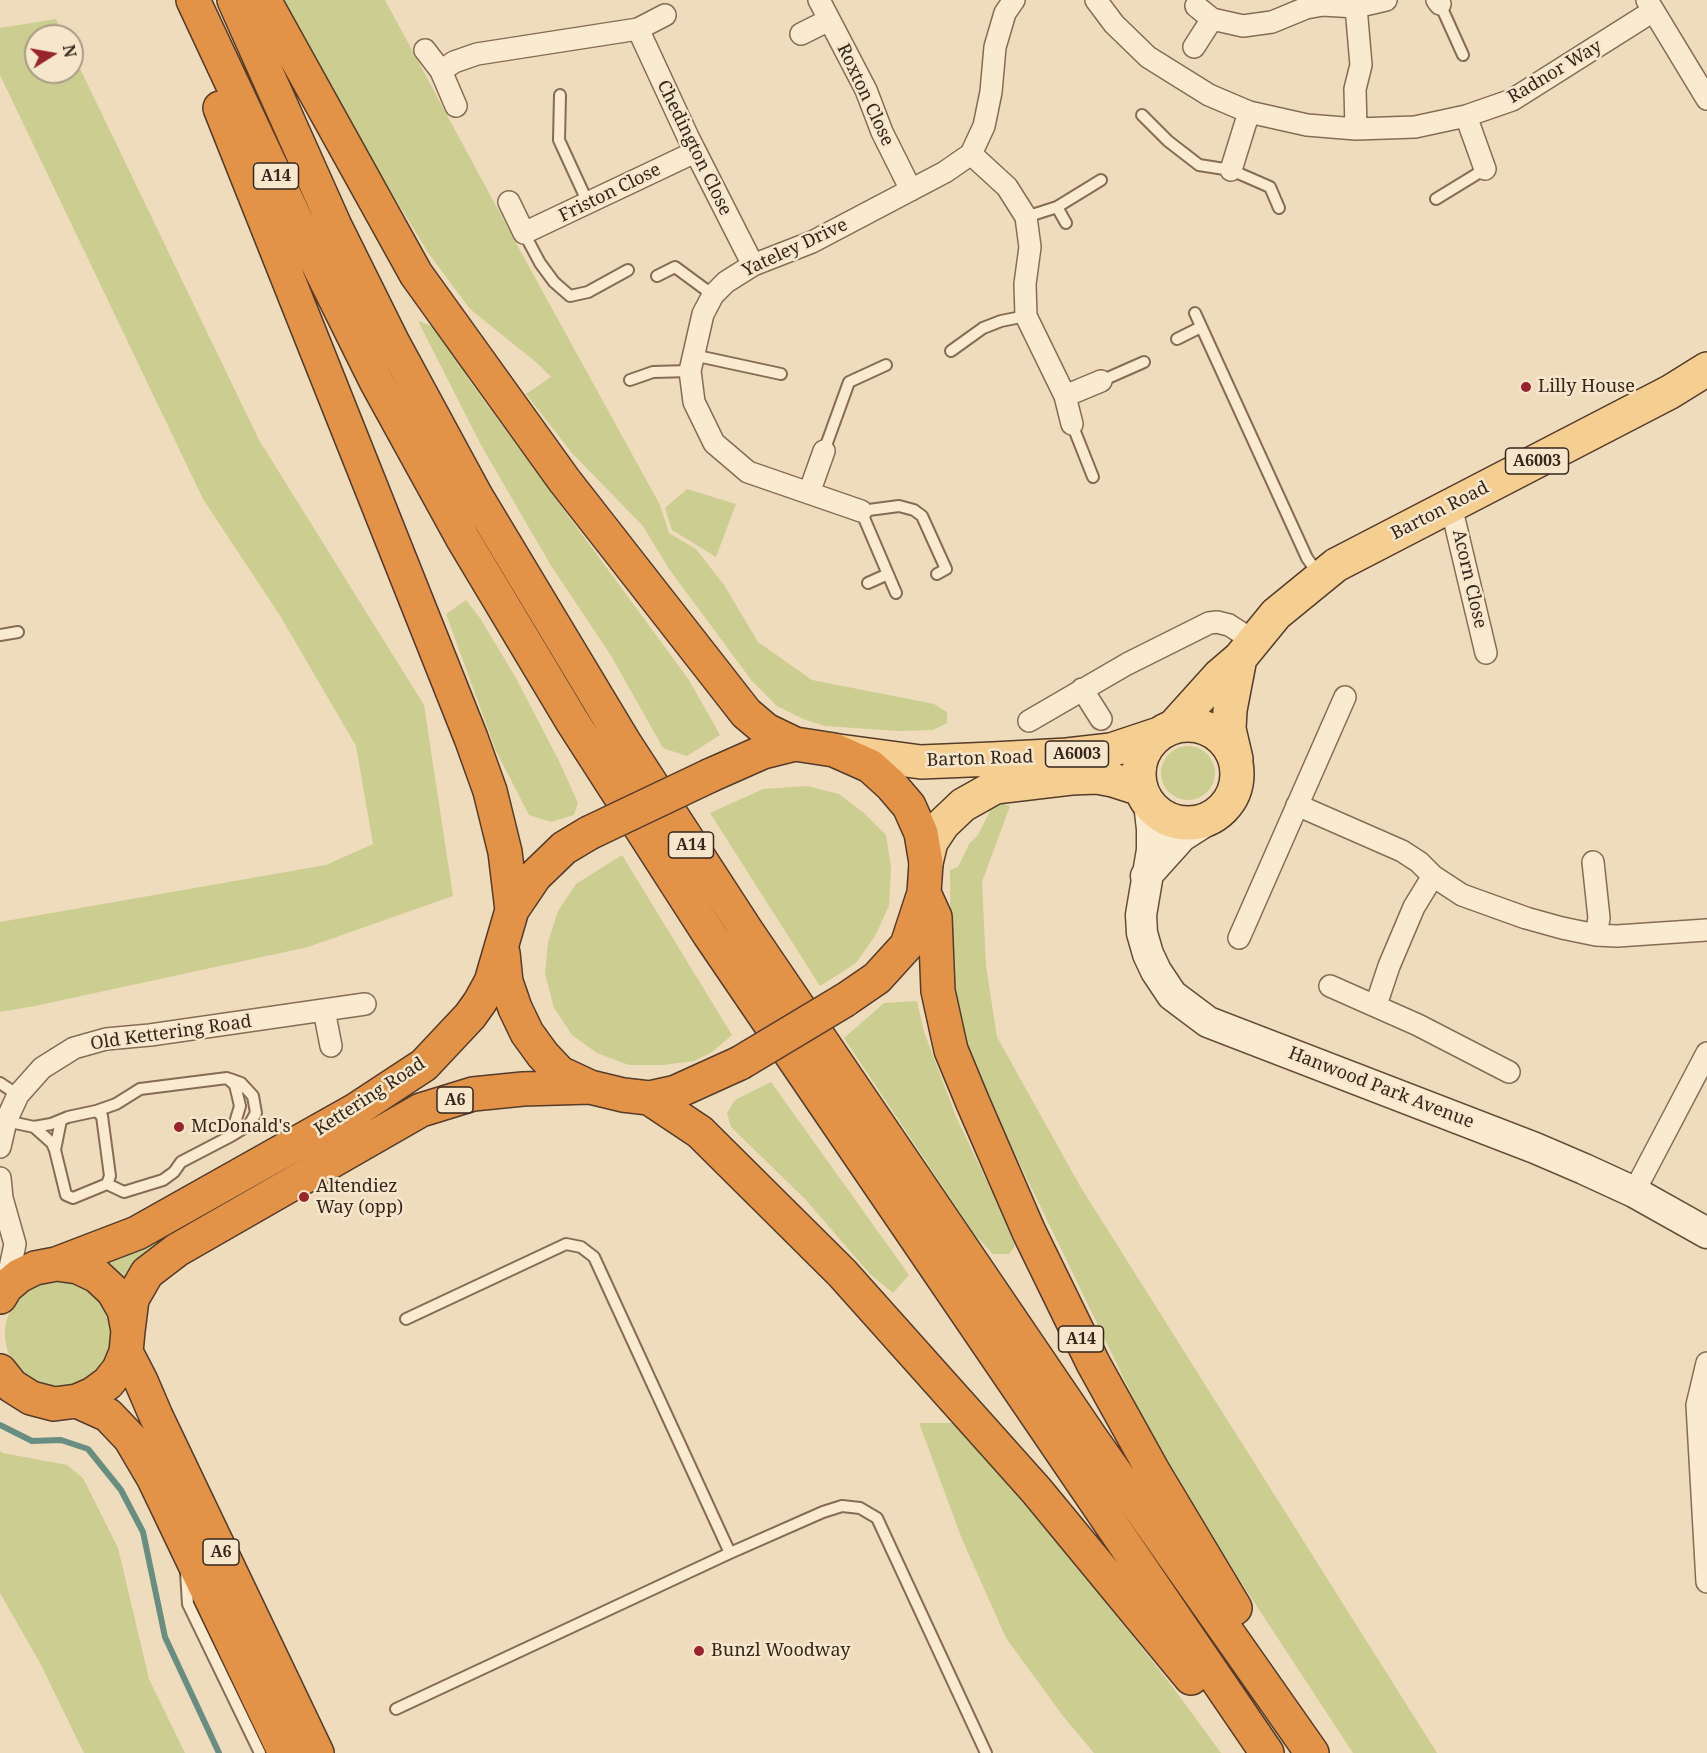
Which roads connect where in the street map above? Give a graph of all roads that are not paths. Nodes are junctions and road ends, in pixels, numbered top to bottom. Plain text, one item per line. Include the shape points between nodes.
1 (188, 0) edge
2 (193, 0) edge
3 (234, 0) edge
4 (264, 0) edge
5 (819, 0) edge
6 (1014, 0) edge
7 (1096, 0) edge
8 (1386, 0) edge
9 (1438, 2) edge
10 (1650, 5) edge
11 (1356, 7) junction
12 (664, 15) dead end
13 (829, 20) junction
14 (638, 29) junction
15 (801, 34) dead end
16 (1194, 47) dead end
17 (425, 50) dead end
18 (1463, 55) dead end
19 (441, 71) junction
20 (1701, 76) edge
21 (560, 95) dead end
22 (1707, 99) edge
23 (456, 106) dead end
24 (1249, 112) junction
25 (1142, 115) dead end
26 (1466, 116) junction
27 (1356, 129) junction
28 (695, 152) junction
29 (971, 154) junction
30 (1231, 170) junction
31 (1485, 170) joint
32 (1101, 180) dead end
33 (910, 190) junction
34 (1436, 199) dead end
35 (509, 202) dead end
36 (588, 203) junction
37 (1057, 207) junction
38 (1279, 208) dead end
39 (1026, 217) junction
40 (1066, 224) dead end
41 (524, 233) junction
42 (753, 265) junction
43 (628, 270) dead end
44 (657, 276) dead end
45 (713, 295) junction
46 (1195, 313) dead end
47 (1026, 316) junction
48 (1201, 327) junction
49 (1177, 339) dead end
50 (951, 351) dead end
51 (1144, 362) dead end
52 (691, 363) junction
53 (886, 365) dead end
54 (1707, 369) edge
55 (781, 374) dead end
56 (630, 380) dead end
57 (1101, 381) joint
58 (1065, 396) junction
59 (1072, 424) joint
60 (824, 451) joint
61 (1093, 477) dead end
62 (809, 493) junction
63 (1451, 506) junction
64 (861, 511) junction
65 (888, 574) junction
66 (937, 574) dead end
67 (1320, 577) junction
68 (868, 583) dead end
69 (896, 593) dead end
70 (18, 632) dead end
71 (0, 635) edge
72 (1247, 650) junction
73 (1486, 653) dead end
74 (1082, 689) junction
75 (1345, 697) dead end
76 (1101, 719) dead end
77 (1029, 721) dead end
78 (1166, 730) junction
79 (795, 744) junction
80 (834, 750) junction
81 (1236, 764) junction
82 (1145, 796) junction
83 (1297, 805) junction
84 (1207, 819) junction
85 (1593, 862) dead end
86 (1146, 876) junction
87 (1433, 876) junction
88 (925, 878) junction
89 (512, 910) junction
90 (1707, 930) edge
91 (1596, 935) junction
92 (1239, 938) dead end
93 (502, 942) junction
94 (1330, 986) dead end
95 (365, 1004) dead end
96 (1376, 1005) junction
97 (324, 1010) junction
98 (331, 1046) dead end
99 (1707, 1053) edge
100 (1509, 1072) dead end
101 (226, 1078) junction
102 (0, 1083) edge
103 (590, 1086) junction
104 (18, 1095) junction
105 (649, 1098) junction
106 (96, 1111) junction
107 (61, 1120) junction
108 (6, 1121) junction
109 (34, 1127) junction
110 (231, 1136) junction
111 (0, 1147) edge
112 (56, 1150) junction
113 (0, 1178) edge
114 (107, 1184) junction
115 (1634, 1192) junction
116 (1707, 1233) edge
117 (15, 1244) junction
118 (50, 1265) junction
119 (3, 1292) edge
120 (406, 1319) dead end
121 (127, 1342) junction
122 (1707, 1363) edge
123 (0, 1371) edge
124 (77, 1401) junction
125 (183, 1541) junction
126 (730, 1553) junction
127 (1707, 1582) edge
128 (396, 1709) dead end
129 (260, 1753) edge
130 (285, 1753) edge
131 (317, 1753) edge
132 (986, 1753) edge
133 (1267, 1753) edge
134 (1314, 1753) edge

1 - 89 highway via 211,86 486,780 505,852
2 - 133 highway, A14 via 376,381 463,539 572,721 709,934
3 - 134 highway, A14 via 335,226 392,341 476,496 624,742 746,930 1090,1438
4 - 79 highway via 423,284 564,480 746,713 765,730
5 - 13 street, Roxton Close
6 - 29 street via 1005,13 995,47 984,126
7 - 24 street, Radnor Way via 1148,57 1209,95
8 - 11 street
9 - 18 lane
10 - 20 street
10 - 26 street, Radnor Way via 1512,100
11 - 16 street via 1323,5 1272,22 1243,26 1204,12
11 - 27 street via 1361,65 1355,89
12 - 14 street
13 - 15 street
13 - 33 street, Roxton Close via 866,90
14 - 19 street via 477,54
14 - 28 street, Chedington Close
17 - 19 street
19 - 23 street
20 - 22 street
21 - 36 lane via 559,140
24 - 27 street, Radnor Way via 1307,125
24 - 30 street
25 - 30 lane via 1199,165
26 - 27 street, Radnor Way via 1415,127
26 - 31 street
28 - 36 street, Friston Close
28 - 42 street, Chedington Close
29 - 33 street, Yateley Drive
29 - 39 street via 1007,187
30 - 38 lane via 1270,187
31 - 34 lane
32 - 37 lane
33 - 42 street, Yateley Drive via 812,242
35 - 41 street
36 - 41 street, Friston Close
37 - 39 lane
37 - 40 lane
39 - 47 street via 1030,247
41 - 43 lane via 540,263 570,296 588,292
42 - 45 street, Yateley Drive
44 - 45 lane via 675,267
45 - 52 street, Yateley Drive via 703,314
46 - 48 lane
47 - 50 lane via 983,328
47 - 58 street
48 - 49 lane
48 - 67 lane via 1307,558
51 - 57 lane
52 - 55 lane
52 - 56 lane
52 - 62 street, Yateley Drive via 694,402 714,443 748,472
53 - 60 lane via 849,382
54 - 63 main road, Barton Road / A6003
57 - 58 street
58 - 59 street
59 - 61 lane
60 - 62 street
62 - 64 street, Yateley Drive
63 - 67 main road, Barton Road / A6003 via 1365,549
63 - 73 street, Acorn Close
64 - 65 lane
64 - 66 lane via 899,506 922,516 946,569
65 - 68 lane
65 - 69 lane
67 - 72 main road, Barton Road / A6003 via 1276,614
70 - 71 lane
72 - 74 street, Barton Road via 1229,626 1209,623
72 - 78 main road, Barton Road / A6003
72 - 81 main road, Barton Road / A6003 via 1230,710
74 - 76 street
74 - 77 street, Barton Road
75 - 83 street
78 - 80 main road, Barton Road / A6003 via 1111,750 1067,755 921,762
78 - 81 main road via 1188,724 1203,727 1219,735
78 - 82 main road via 1149,745 1142,759 1139,774
79 - 80 highway
79 - 89 highway, bridge via 763,752 589,833 564,848 535,876
80 - 88 highway via 870,766 909,806 921,833
81 - 84 main road via 1237,781 1232,797
82 - 84 main road via 1159,814 1173,820 1190,823
82 - 86 street, Hanwood Park Avenue via 1152,829
82 - 88 main road, Barton Road / A6003 via 1113,780 1097,777 995,787 963,805 943,824 931,842
83 - 87 street via 1402,851
83 - 92 street
84 - 86 street via 1182,837
85 - 91 street via 1599,918
86 - 115 street, Hanwood Park Avenue via 1140,915 1148,954 1172,995 1208,1022 1535,1148
87 - 91 street via 1462,895 1535,921
87 - 96 street via 1414,907
88 - 105 highway, bridge via 907,945 877,978 740,1063 676,1092
88 - 134 highway, A14 via 935,917 938,991 951,1050 1029,1232 1124,1420 1208,1565 1270,1661
89 - 93 highway, Kettering Road
90 - 91 street
93 - 103 highway via 506,982 527,1033 560,1073
93 - 118 highway, Kettering Road / A6 via 491,982 480,1002 424,1065 354,1111 137,1233
94 - 96 street
95 - 97 street, Old Kettering Road
96 - 100 street
97 - 98 street
97 - 104 street, Old Kettering Road via 95,1042 74,1048 42,1068
99 - 115 street
101 - 106 lane via 140,1089 117,1104
101 - 110 lane via 235,1086 240,1106
101 - 110 lane via 241,1083 253,1096 256,1113 249,1125
102 - 104 lane
103 - 105 highway
103 - 121 highway, Kettering Road / A6 via 473,1094 421,1110 177,1250 147,1273 132,1299
104 - 108 street, Old Kettering Road
105 - 133 highway, A14 via 700,1132 842,1273 1064,1522 1215,1707
106 - 107 lane
106 - 114 lane via 102,1116 110,1176
107 - 109 lane
107 - 112 lane
108 - 109 lane
108 - 111 street, Old Kettering Road
109 - 112 lane
110 - 114 lane via 181,1162 163,1180 124,1192
112 - 114 lane via 66,1195 73,1198
113 - 117 street
115 - 116 street, Hanwood Park Avenue
117 - 118 street
117 - 119 street
118 - 119 highway, Kettering Road via 20,1276
118 - 121 highway via 78,1267 105,1283 124,1310
120 - 126 lane via 566,1244 581,1247 594,1257
121 - 124 highway via 118,1369 108,1383
121 - 131 highway, A6 via 141,1381
122 - 127 street via 1697,1405
123 - 124 highway via 12,1386 31,1398 54,1404
124 - 125 highway, A6 via 108,1415 130,1437
125 - 129 lane via 188,1604
125 - 130 highway, A6
126 - 128 lane
126 - 132 lane via 842,1506 860,1508 877,1518

